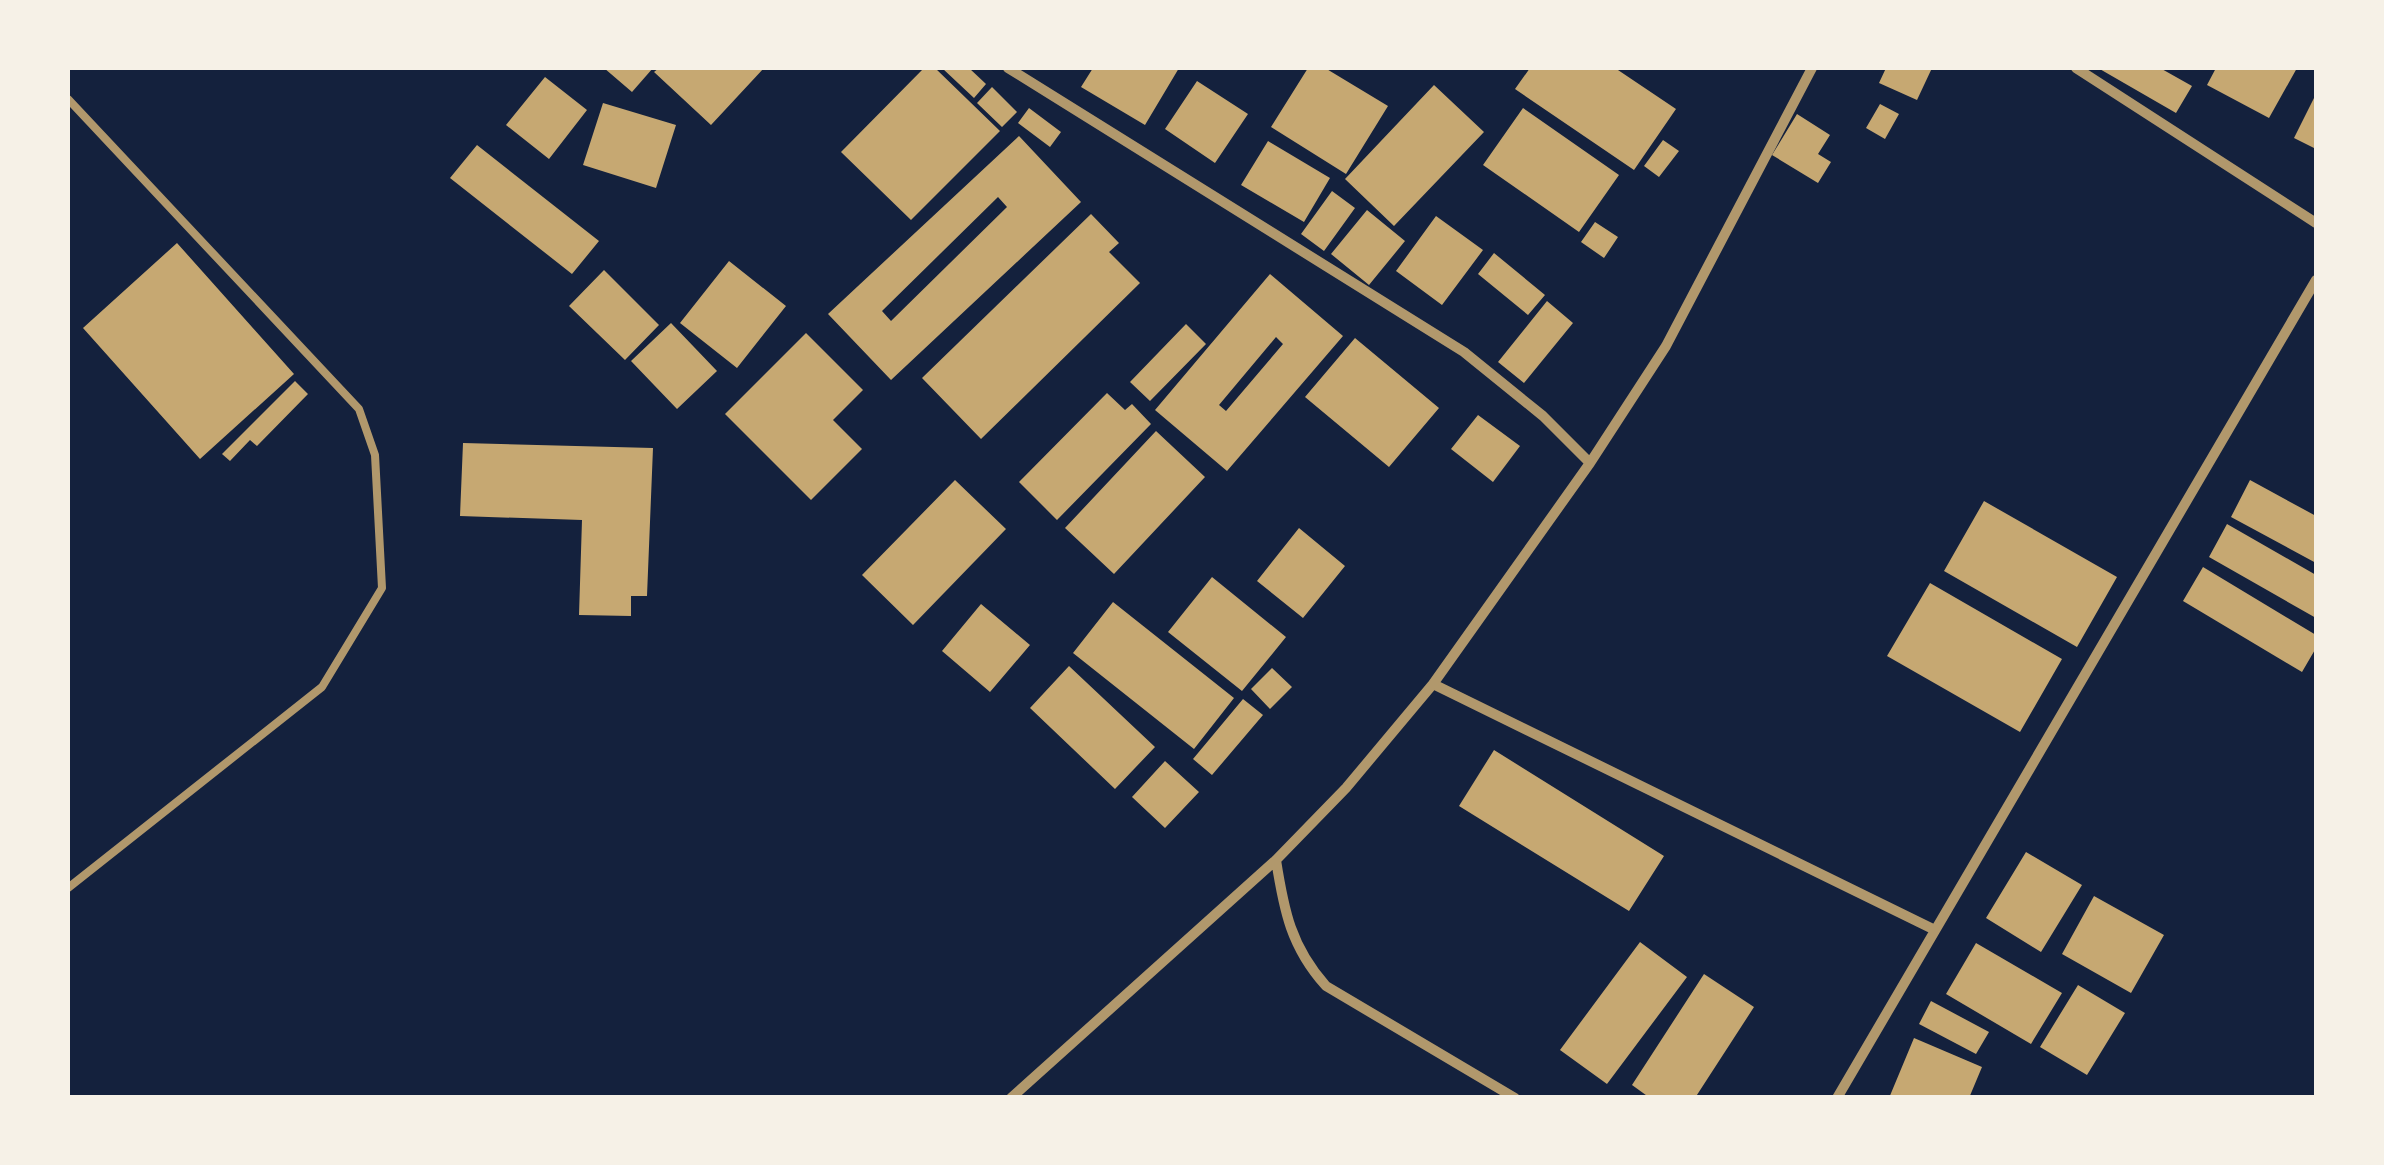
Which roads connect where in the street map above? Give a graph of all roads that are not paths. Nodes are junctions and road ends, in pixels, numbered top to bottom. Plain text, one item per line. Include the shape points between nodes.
1 (1008, 68) edge
2 (1812, 68) edge
3 (2076, 68) edge
4 (68, 99) edge
5 (2316, 223) edge
6 (2316, 280) edge
7 (1590, 464) junction
8 (1433, 684) junction
9 (1276, 860) junction
10 (68, 888) edge
11 (1936, 930) junction
12 (1010, 1098) edge
13 (1515, 1098) edge
14 (1837, 1098) edge

1 - 7 street via 1464,352
2 - 7 street via 1666,346
3 - 5 street
4 - 10 lane via 360,408 375,456 382,588 322,687
6 - 11 street
7 - 8 street
8 - 9 street
8 - 11 street
9 - 12 street
9 - 13 street via 1288,928 1326,986
11 - 14 street

